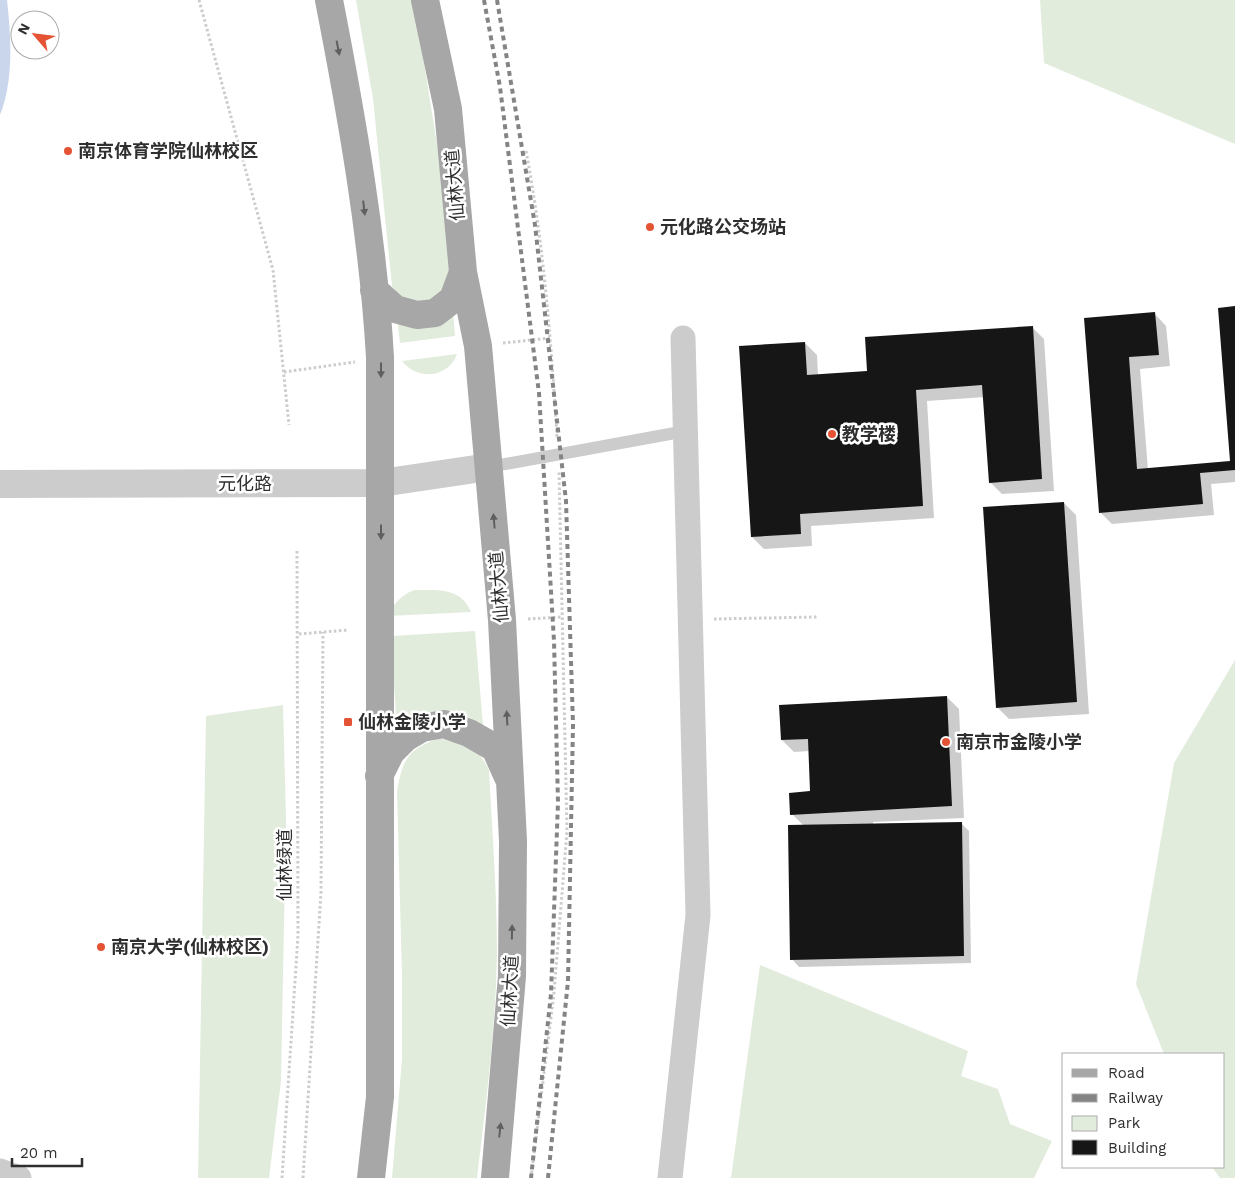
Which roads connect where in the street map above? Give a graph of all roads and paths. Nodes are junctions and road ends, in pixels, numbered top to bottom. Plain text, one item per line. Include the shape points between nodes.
1 (199, 0) edge
2 (329, 0) edge
3 (426, 0) edge
4 (526, 151) dead end
5 (463, 272) junction
6 (374, 290) junction
7 (550, 338) junction
8 (683, 338) dead end
9 (498, 343) dead end
10 (362, 360) dead end
11 (284, 372) junction
12 (289, 426) dead end
13 (686, 431) junction
14 (558, 453) junction
15 (489, 467) junction
16 (381, 483) junction
17 (0, 484) edge
18 (297, 551) dead end
19 (817, 616) dead end
20 (561, 617) junction
21 (528, 619) dead end
22 (691, 620) junction
23 (348, 630) dead end
24 (323, 632) junction
25 (299, 634) junction
26 (379, 777) junction
27 (510, 782) junction
28 (0, 1171) edge
29 (19, 1178) edge
30 (282, 1178) edge
31 (303, 1178) edge
32 (371, 1178) edge
33 (495, 1178) edge
34 (531, 1178) edge
35 (670, 1178) edge

1 - 11 path via 273,270
2 -> 6 main road via 354,127
3 - 5 main road, 仙林大道 via 448,109
4 - 7 path via 537,208
5 - 6 main road via 453,299 435,312 417,315 395,309
5 - 15 main road, 仙林大道 via 478,346
6 -> 16 main road via 380,358
7 - 9 path
7 - 14 path
8 - 13 street
10 - 11 path
11 - 12 path
13 - 14 lane
13 - 22 street
14 - 15 lane
14 - 20 path
15 - 16 street, 元化路
27 -> 15 main road, 仙林大道 via 502,620
16 - 17 street, 元化路
16 -> 26 main road
18 - 25 path, 仙林绿道
19 - 22 path
20 - 21 path
20 - 34 path via 567,831 554,993
22 - 35 street via 698,915
23 - 24 path
24 - 25 path
24 - 31 path via 321,892
25 - 30 path, 仙林绿道 via 298,936
26 - 27 main road via 391,752 405,738 422,728 444,724 469,733 495,748
26 - 32 main road via 380,1096
33 -> 27 main road, 仙林大道 via 512,976
28 - 29 street

